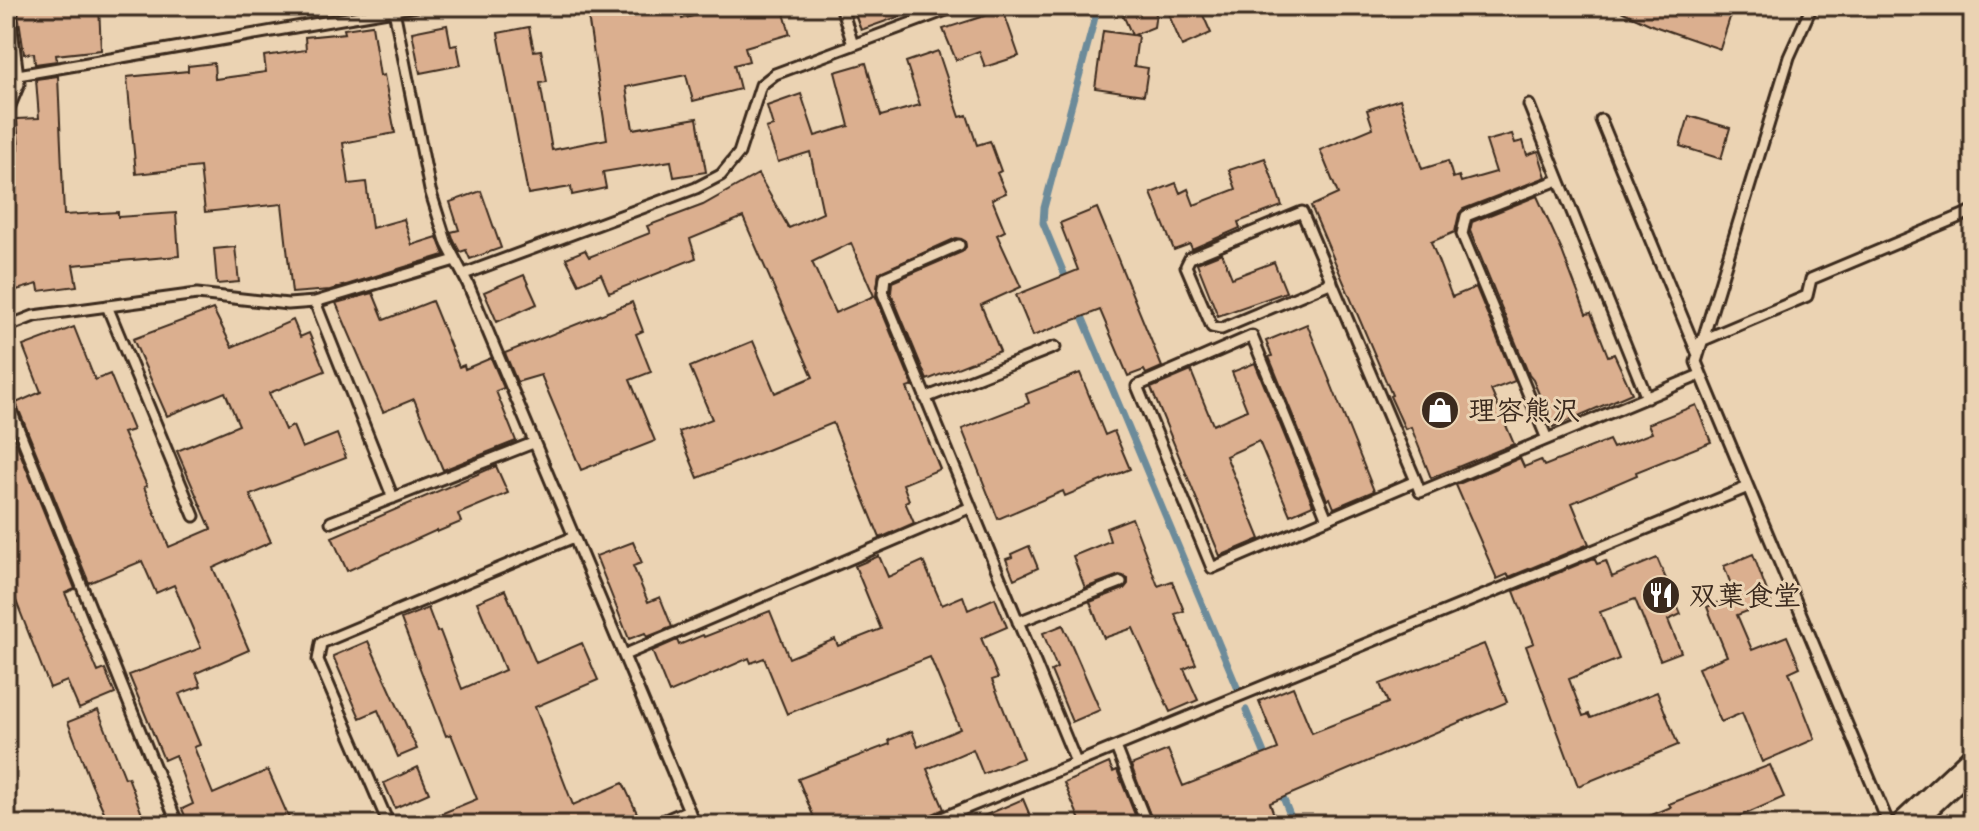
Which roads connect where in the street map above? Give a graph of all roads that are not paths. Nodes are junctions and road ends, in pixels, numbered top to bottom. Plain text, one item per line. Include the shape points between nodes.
1 (9, 6) edge
2 (411, 6) edge
3 (841, 6) edge
4 (957, 6) edge
5 (1812, 6) edge
6 (394, 10) junction
7 (853, 45) junction
8 (18, 75) junction
9 (1529, 105) dead end
10 (6, 115) edge
11 (1601, 120) dead end
12 (1558, 180) junction
13 (1973, 211) edge
14 (959, 245) dead end
15 (455, 260) junction
16 (464, 274) junction
17 (1332, 282) junction
18 (315, 302) junction
19 (107, 306) junction
20 (6, 327) edge
21 (1221, 329) junction
22 (1701, 341) junction
23 (1228, 346) junction
24 (1055, 347) dead end
25 (1698, 355) junction
26 (1700, 375) junction
27 (6, 398) edge
28 (925, 398) junction
29 (1647, 398) junction
30 (1547, 439) junction
31 (533, 443) junction
32 (1416, 481) junction
33 (1748, 487) junction
34 (393, 498) junction
35 (969, 508) junction
36 (194, 516) dead end
37 (1327, 519) junction
38 (331, 522) dead end
39 (574, 537) junction
40 (1121, 582) dead end
41 (1018, 622) junction
42 (624, 655) junction
43 (1116, 747) junction
44 (1973, 761) edge
45 (1076, 762) junction
46 (689, 810) junction
47 (178, 825) edge
48 (389, 825) edge
49 (654, 825) edge
50 (695, 825) edge
51 (925, 825) edge
52 (1147, 825) edge
53 (1889, 825) edge
54 (1905, 825) edge

1 - 8 lane
2 - 6 lane
3 - 7 lane
4 - 7 lane
5 - 22 lane via 1789,57
6 - 8 lane
6 - 15 lane via 430,190
7 - 16 lane via 775,74 761,85 739,153 721,175
8 - 10 lane
9 - 12 lane
11 - 25 lane
12 - 29 lane
12 - 30 lane via 1466,216 1462,234
13 - 22 lane via 1811,279 1807,296
14 - 28 lane via 885,277 883,294
15 - 16 lane
15 - 18 lane
16 - 31 lane
17 - 21 lane
17 - 21 lane via 1302,212 1190,258 1186,266 1212,327
17 - 32 lane
18 - 19 lane via 197,294
18 - 34 lane
19 - 20 lane via 34,316
19 - 36 lane
21 - 23 lane
22 - 25 lane
23 - 37 lane via 1252,336
23 - 37 lane via 1137,386 1212,568
24 - 28 lane
25 - 26 lane
26 - 29 lane
26 - 33 lane
27 - 47 lane
28 - 35 lane
29 - 30 lane
30 - 32 lane via 1420,492
31 - 34 lane
31 - 39 lane
32 - 37 lane
33 - 43 lane
33 - 53 lane
34 - 38 lane
35 - 41 lane
35 - 42 lane
39 - 42 lane
39 - 48 lane via 321,643 318,660
40 - 41 lane
41 - 45 lane
42 - 46 lane
43 - 45 lane
43 - 52 lane
44 - 54 main road
45 - 51 lane
46 - 49 lane
46 - 50 lane

